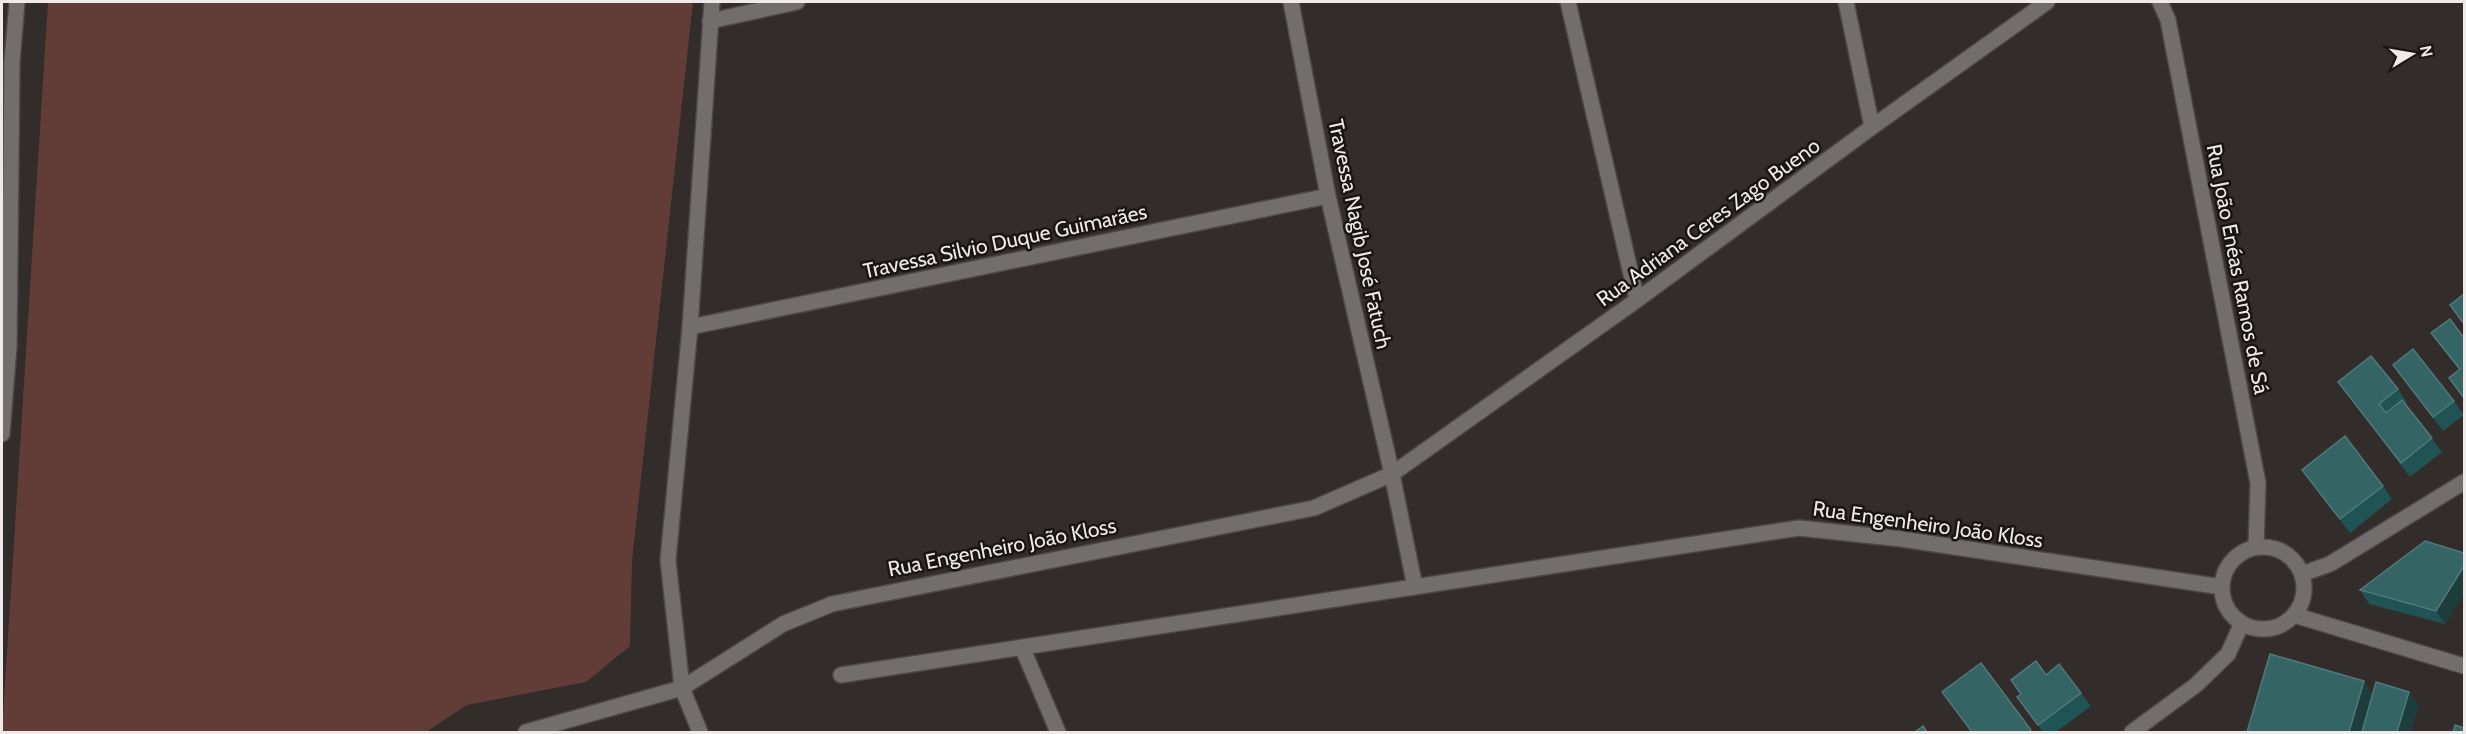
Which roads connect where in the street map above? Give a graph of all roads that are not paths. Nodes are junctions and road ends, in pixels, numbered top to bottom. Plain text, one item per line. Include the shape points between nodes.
1 (17, 2) edge
2 (712, 2) edge
3 (797, 2) edge
4 (1291, 2) edge
5 (1568, 2) edge
6 (1846, 2) edge
7 (2047, 2) edge
8 (2160, 2) edge
9 (710, 21) junction
10 (7, 62) edge
11 (1872, 127) junction
12 (1329, 196) junction
13 (1637, 300) junction
14 (690, 327) junction
15 (5, 347) edge
16 (2, 434) edge
17 (1392, 474) junction
18 (2464, 482) edge
19 (2256, 547) junction
20 (2302, 574) junction
21 (1415, 587) junction
22 (2222, 587) junction
23 (2294, 615) junction
24 (2242, 623) junction
25 (1022, 647) junction
26 (2464, 666) edge
27 (842, 675) dead end
28 (682, 688) junction
29 (526, 732) edge
30 (700, 732) edge
31 (1058, 732) edge
32 (2132, 732) edge

1 - 10 street
2 - 9 street
3 - 9 street
4 - 12 street, Travessa Nagib José Fatuch
5 - 13 street
6 - 11 street
7 - 11 street, Rua Adriana Ceres Zago Bueno
8 - 19 street, Rua João Enéas Ramos de Sá via 2168,20 2258,483
9 - 14 street
10 - 15 street
11 - 13 street, Rua Adriana Ceres Zago Bueno
12 - 14 street, Travessa Silvio Duque Guimarães
12 - 17 street, Travessa Nagib José Fatuch
13 - 17 street, Rua Adriana Ceres Zago Bueno
14 - 28 street via 668,560
15 - 16 street
17 - 21 street
17 - 28 street, Rua Engenheiro João Kloss via 1314,508 832,604 783,624
18 - 20 street via 2330,564
19 - 20 street via 2284,552
19 - 22 street via 2231,561
20 - 23 street via 2302,602
21 - 22 street, Rua Engenheiro João Kloss via 1799,528 1901,539
21 - 25 street, Rua Engenheiro João Kloss
22 - 24 street via 2224,602
23 - 24 street via 2270,629 2255,629
23 - 26 street
24 - 32 street via 2228,654 2196,685
25 - 27 street, Rua Engenheiro João Kloss
25 - 31 street
28 - 29 street, Rua Engenheiro João Kloss
28 - 30 street

